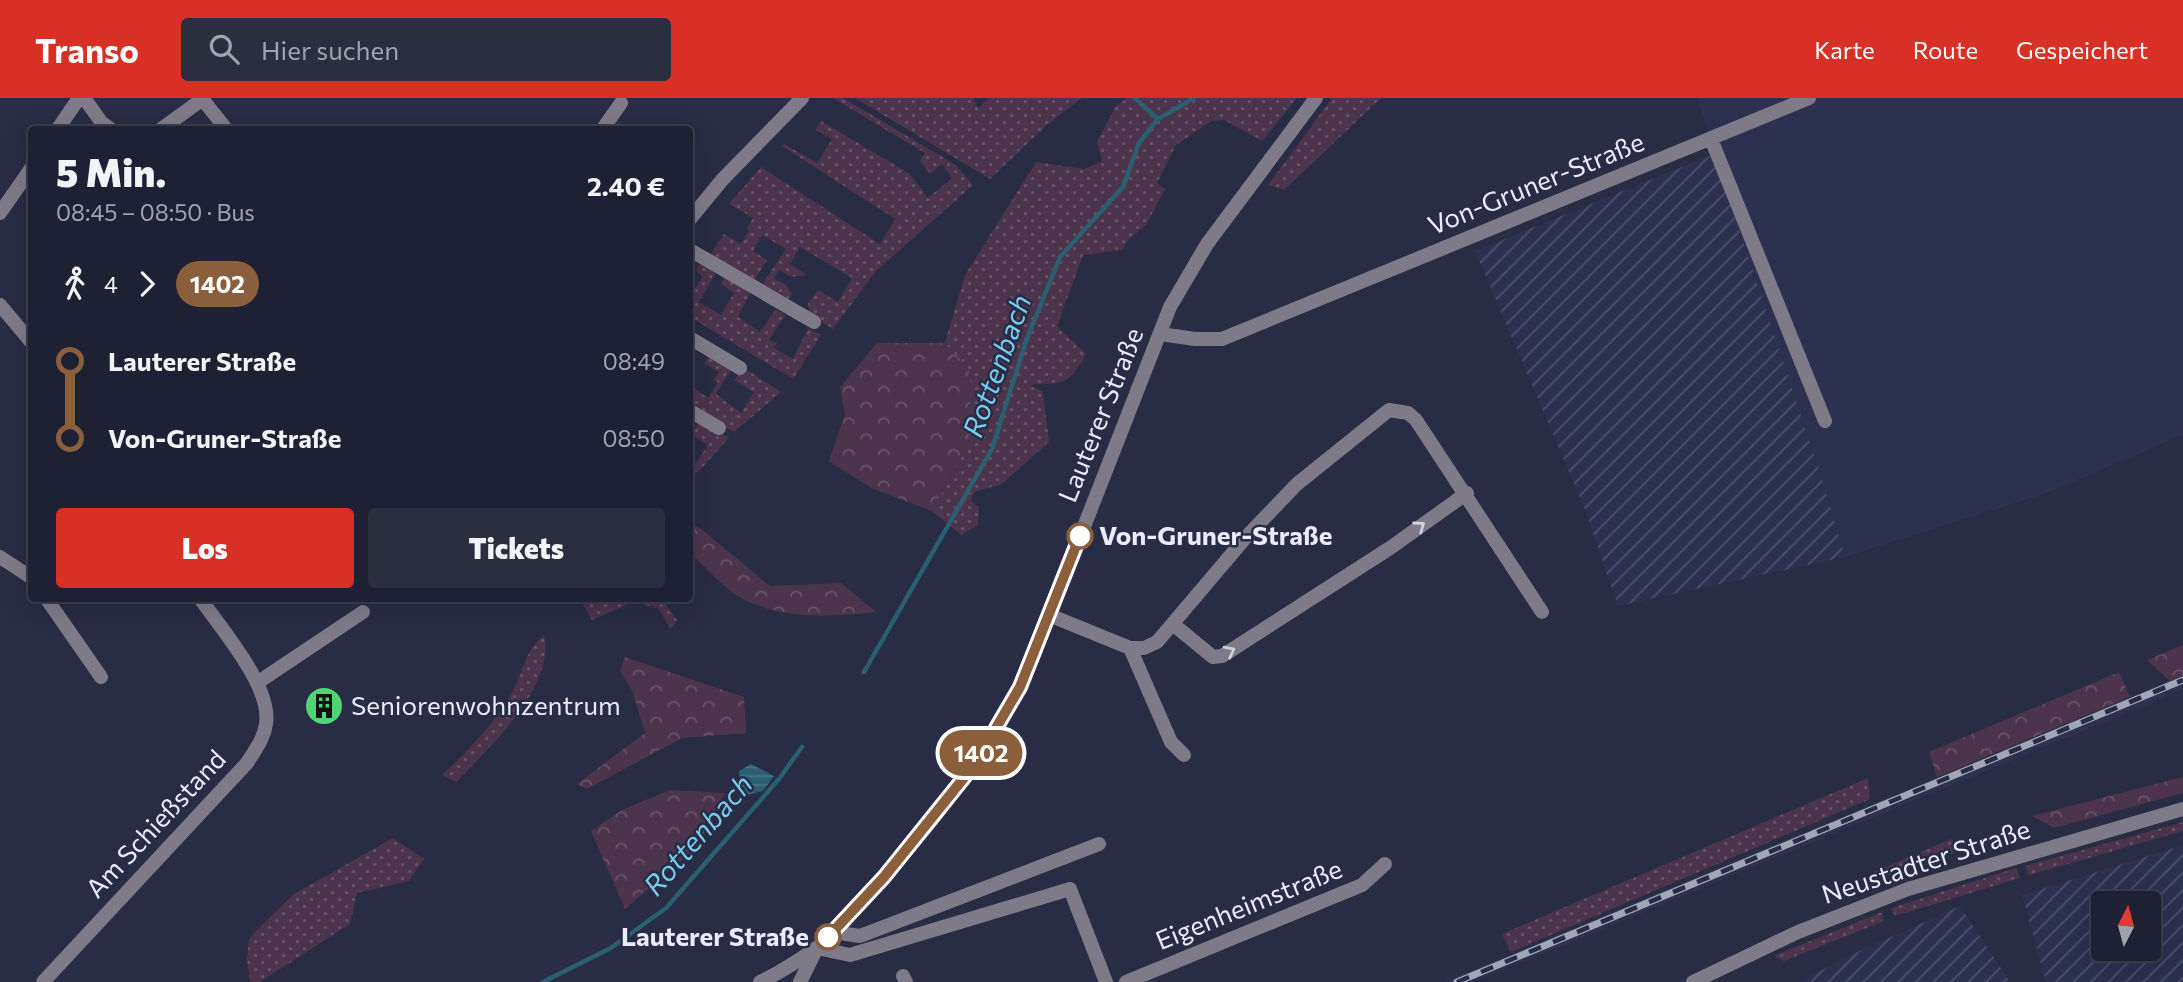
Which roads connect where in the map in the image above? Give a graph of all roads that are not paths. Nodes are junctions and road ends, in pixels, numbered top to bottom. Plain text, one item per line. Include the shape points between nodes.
1 (81, 98) edge
2 (802, 98) edge
3 (1317, 98) edge
4 (1810, 98) edge
5 (204, 99) edge
6 (621, 103) dead end
7 (60, 126) edge
8 (106, 126) edge
9 (166, 126) edge
10 (224, 126) edge
11 (605, 126) edge
12 (1711, 139) junction
13 (28, 173) edge
14 (0, 213) edge
15 (693, 215) edge
16 (693, 252) edge
17 (0, 305) edge
18 (814, 322) dead end
19 (1160, 334) junction
20 (28, 338) edge
21 (693, 340) edge
22 (740, 368) dead end
23 (693, 413) edge
24 (1825, 421) dead end
25 (719, 428) dead end
26 (1467, 493) junction
27 (0, 557) edge
28 (28, 576) edge
29 (49, 602) edge
30 (204, 602) edge
31 (363, 612) dead end
32 (1542, 612) dead end
33 (1049, 615) junction
34 (1174, 625) junction
35 (1130, 648) junction
36 (101, 677) dead end
37 (257, 683) junction
38 (1184, 755) dead end
39 (2183, 809) edge
40 (1099, 844) dead end
41 (1385, 864) dead end
42 (833, 932) junction
43 (817, 948) junction
44 (43, 982) edge
45 (760, 982) edge
46 (800, 982) edge
47 (1106, 982) edge
48 (1126, 982) edge
49 (1693, 982) edge

1 - 7 street
1 - 8 street
2 - 15 street
3 - 19 street, Lauterer Straße via 1207,244 1170,307
4 - 12 street, Von-Gruner-Straße
5 - 9 street
5 - 10 street
6 - 11 street
12 - 19 street, Von-Gruner-Straße via 1222,339
12 - 24 street
13 - 14 street
16 - 18 street
17 - 20 street
19 - 33 street, Lauterer Straße
21 - 22 street
23 - 25 street
26 - 32 street
34 -> 26 street via 1213,657 1222,656
26 - 34 street via 1416,420 1396,410 1382,413 1297,484
27 - 28 street
29 - 36 street
30 - 37 street, Am Schießstand
31 - 37 street
33 - 35 street
33 - 42 street, Lauterer Straße via 1020,687 975,764
34 - 35 street via 1157,642
35 - 38 street via 1171,742
37 - 44 street, Am Schießstand via 267,721 247,763
39 - 49 street, Neustadter Straße via 1908,890 1798,932
40 - 42 street via 860,936
41 - 48 street, Eigenheimstraße via 1362,885
42 - 43 street, Lauterer Straße
43 - 45 street, Lauterer Straße
43 - 46 street
43 - 47 street via 850,955 1070,889

